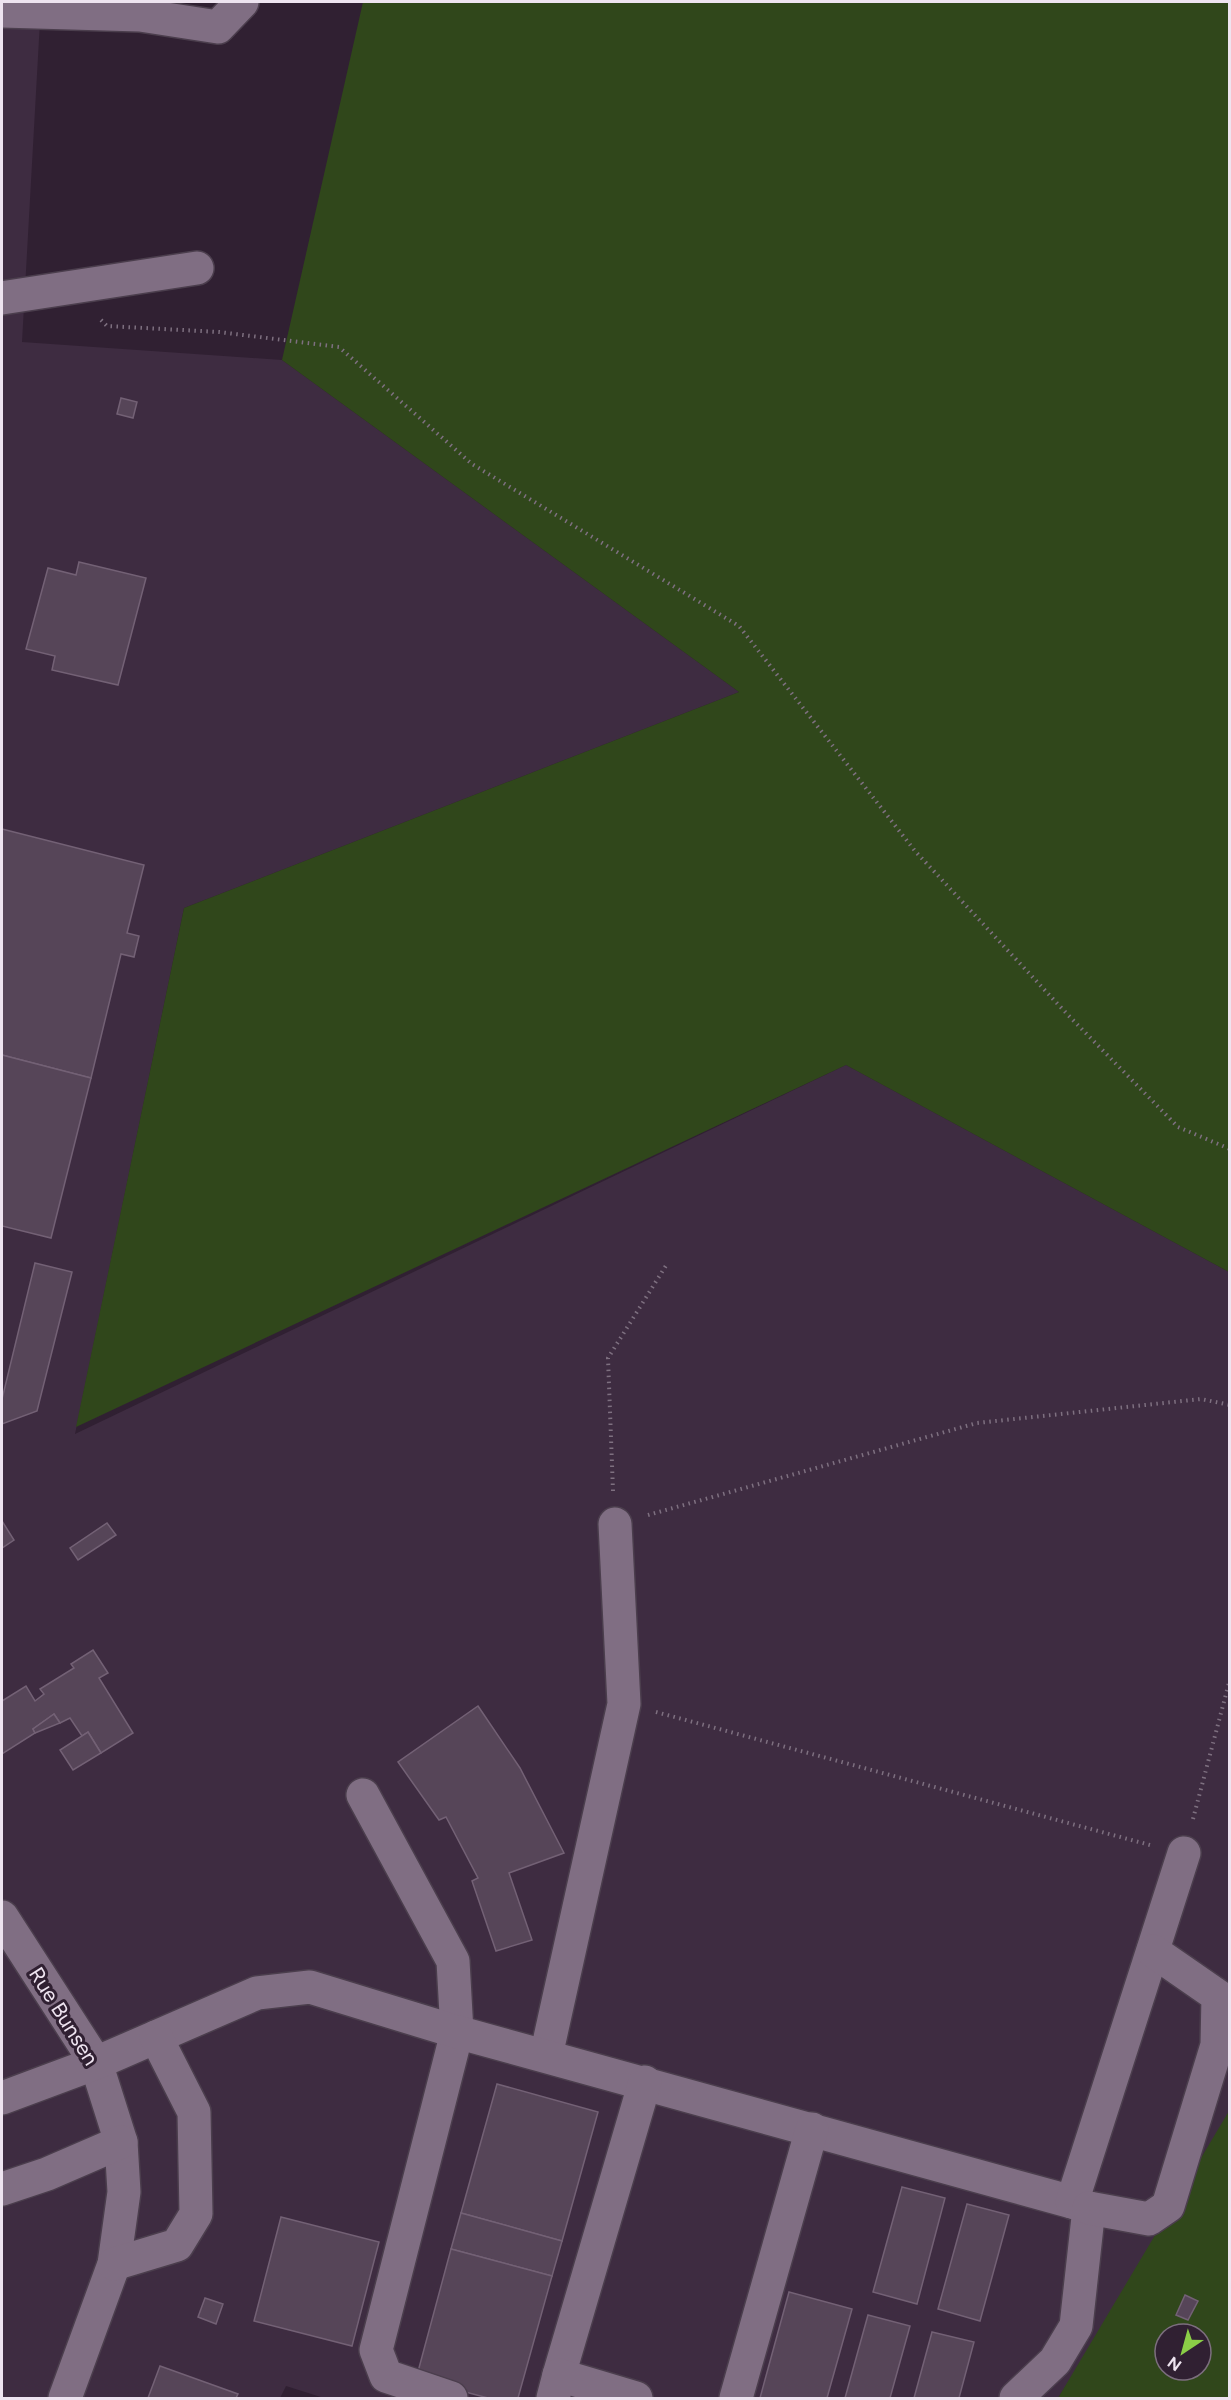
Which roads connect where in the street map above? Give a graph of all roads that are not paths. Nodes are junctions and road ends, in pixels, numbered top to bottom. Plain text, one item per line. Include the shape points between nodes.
1 (231, 5) edge
2 (2, 11) edge
3 (197, 268) dead end
4 (2, 298) edge
5 (615, 1524) road end
6 (363, 1795) dead end
7 (1184, 1853) road end
8 (2, 1917) edge
9 (1153, 1951) junction
10 (457, 2032) junction
11 (156, 2037) junction
12 (546, 2056) junction
13 (96, 2063) junction
14 (645, 2082) junction
15 (7, 2086) edge
16 (812, 2129) junction
17 (121, 2142) junction
18 (2, 2189) edge
19 (1081, 2205) junction
20 (114, 2264) junction
21 (556, 2387) edge
22 (65, 2398) edge
23 (451, 2398) edge
24 (636, 2398) edge
25 (736, 2398) edge
26 (1016, 2398) edge

1 - 2 street via 218,27 140,15
3 - 4 street
5 - 12 street via 624,1704
6 - 10 street via 453,1961
7 - 9 street
8 - 13 street, Rue Bunsen
9 - 19 street
9 - 19 street via 1218,1996 1217,2045 1168,2206 1149,2219
10 - 11 street via 310,1987 257,1993
10 - 12 street
10 - 23 street via 376,2350 386,2376
11 - 13 street
11 - 20 street via 194,2112 196,2214 177,2244
12 - 14 street
13 - 15 street
13 - 17 street, Rue Bunsen
14 - 16 street
14 - 21 street
16 - 19 street
16 - 25 street
17 - 18 street
17 - 20 street, Rue Bunsen via 124,2192
19 - 26 street via 1076,2326 1055,2361
20 - 22 street, Rue Bunsen
21 - 24 street

